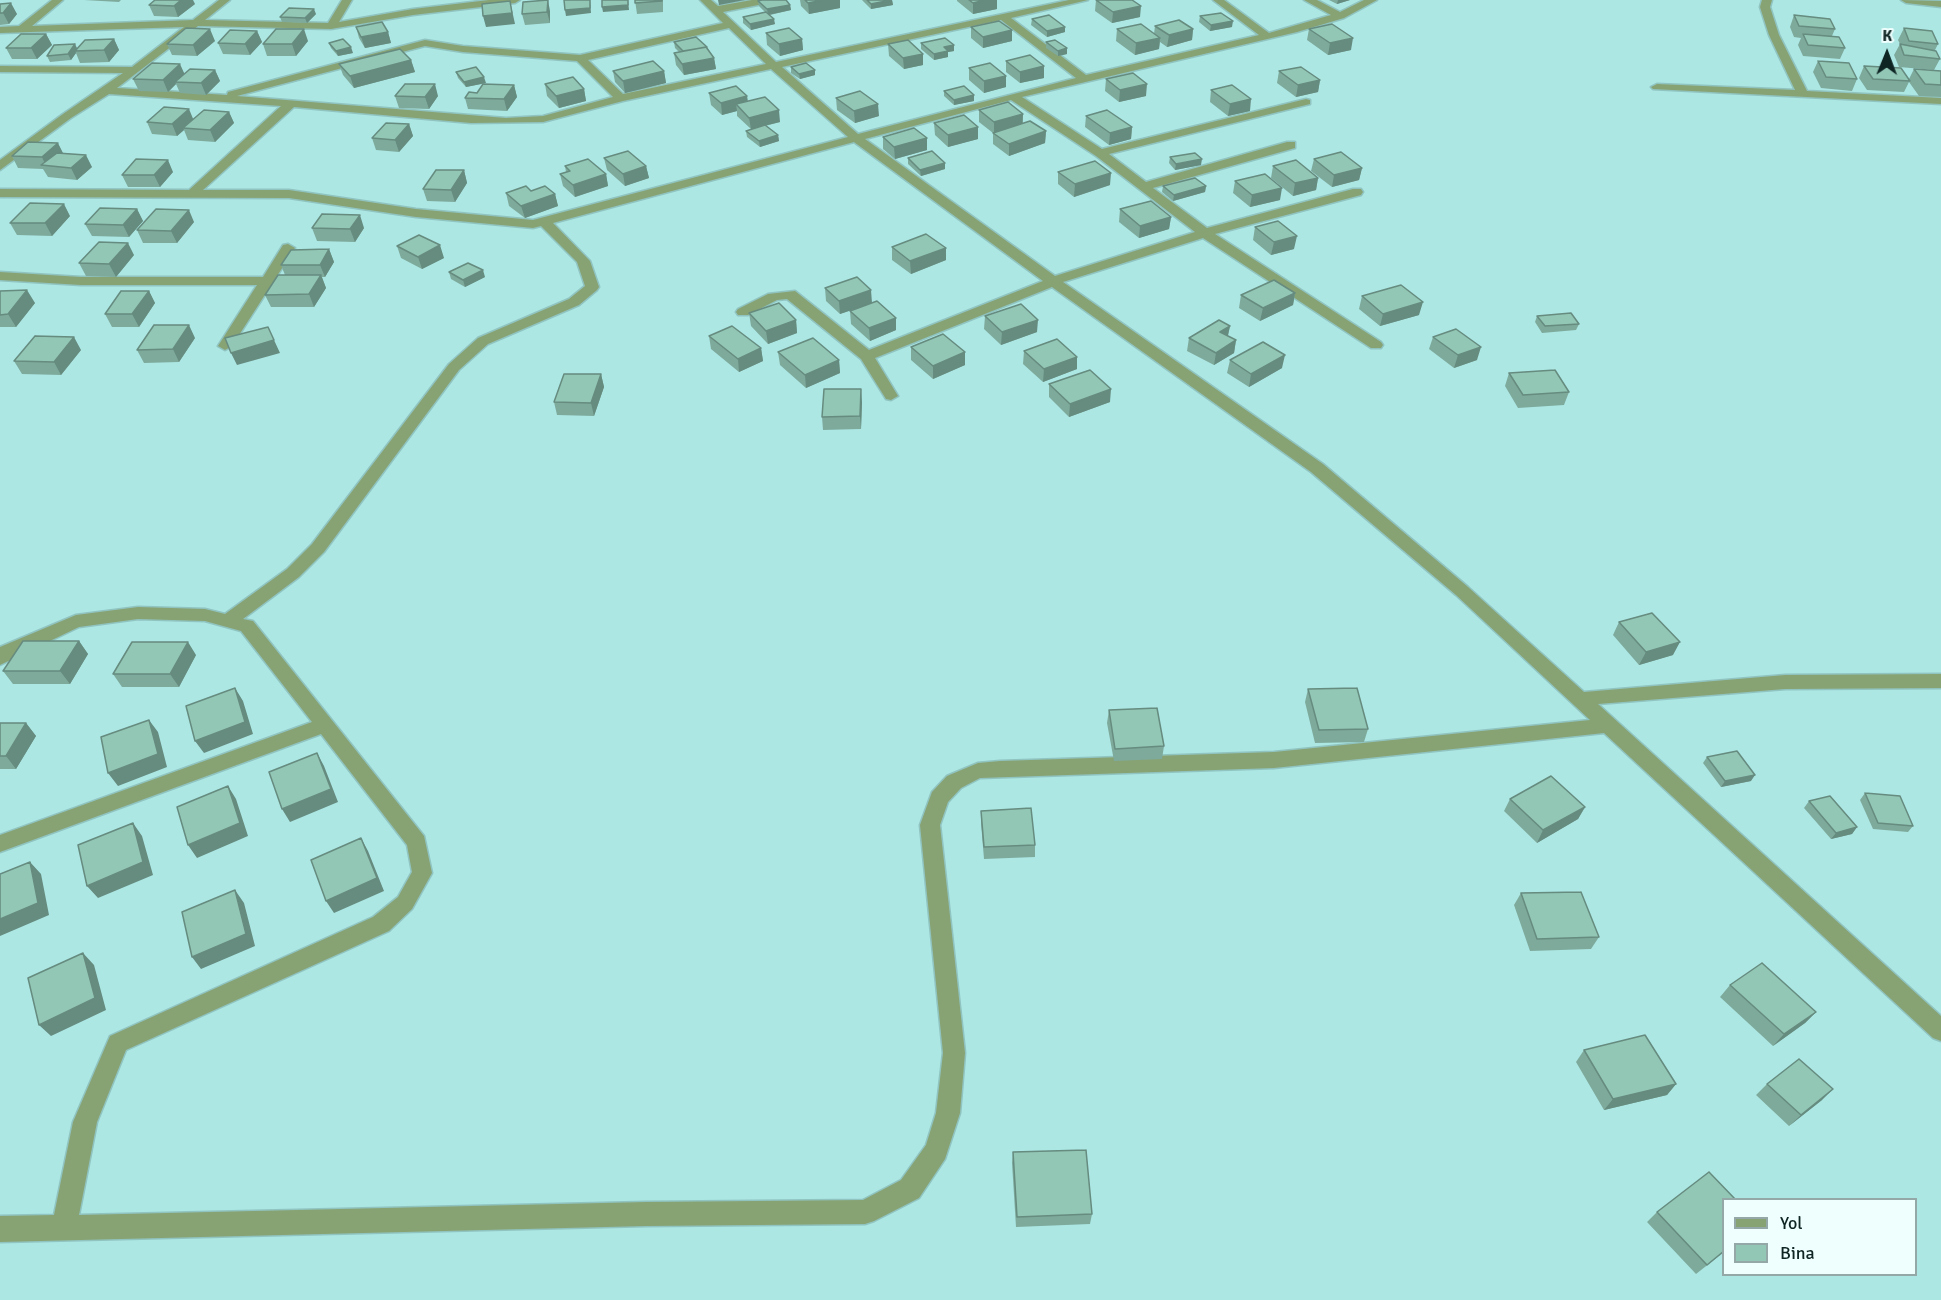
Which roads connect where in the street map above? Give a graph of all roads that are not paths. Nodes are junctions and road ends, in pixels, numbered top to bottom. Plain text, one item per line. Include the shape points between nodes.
1 (58, 0) edge
2 (225, 0) edge
3 (347, 0) edge
4 (515, 0) edge
5 (768, 0) edge
6 (1083, 0) edge
7 (1218, 0) edge
8 (1309, 0) edge
9 (1372, 0) edge
10 (1767, 0) edge
11 (1906, 0) edge
12 (487, 1) edge
13 (1940, 4) edge
14 (710, 5) edge
15 (1340, 16) junction
16 (1003, 17) junction
17 (196, 23) junction
18 (729, 24) junction
19 (331, 26) junction
20 (419, 28) junction
21 (22, 29) junction
22 (0, 30) edge
23 (1267, 36) junction
24 (580, 58) junction
25 (773, 65) junction
26 (0, 69) edge
27 (136, 70) junction
28 (1084, 79) junction
29 (1657, 87) dead end
30 (107, 91) junction
31 (1802, 93) junction
32 (1013, 96) junction
33 (621, 98) junction
34 (214, 99) junction
35 (1941, 101) edge
36 (1305, 102) dead end
37 (291, 103) junction
38 (855, 137) junction
39 (1292, 145) dead end
40 (1100, 153) junction
41 (0, 166) edge
42 (1145, 186) junction
43 (1357, 192) dead end
44 (0, 193) edge
45 (193, 193) junction
46 (544, 221) junction
47 (1205, 233) junction
48 (288, 248) dead end
49 (0, 276) edge
50 (1054, 280) junction
51 (266, 281) junction
52 (743, 312) dead end
53 (1376, 345) dead end
54 (225, 346) edge
55 (867, 356) junction
56 (891, 396) dead end
57 (228, 621) junction
58 (0, 658) edge
59 (1941, 681) edge
60 (1579, 699) junction
61 (324, 725) junction
62 (1607, 725) junction
63 (0, 844) edge
64 (1941, 1031) edge
65 (64, 1227) junction
66 (0, 1229) edge

1 - 21 street
2 - 17 street
3 - 19 street
4 - 12 street
5 - 14 street
6 - 16 street
7 - 23 street
8 - 15 street
9 - 15 street
10 - 31 street via 1765,7 1774,36
11 - 13 street
12 - 20 street
14 - 18 street
15 - 23 street
16 - 25 street
16 - 28 street
17 - 19 street
17 - 21 street
17 - 27 street
18 - 24 street
18 - 25 street
19 - 20 street
20 - 24 street via 463,49
20 - 34 street
21 - 22 street
23 - 28 street
24 - 33 street
25 - 33 street
25 - 38 street
26 - 27 street
27 - 30 street
28 - 32 street
29 - 31 street
30 - 34 street
30 - 41 street
31 - 35 street
32 - 38 street
32 - 40 street
33 - 37 street via 543,119 506,121
34 - 37 street
36 - 40 street
37 - 45 street
38 - 46 street
38 - 50 street
39 - 42 street
40 - 42 street
42 - 47 street
43 - 47 street
44 - 45 street
45 - 46 street via 289,194 505,223
46 - 57 street via 583,261 592,287 574,302 483,341 454,367 318,548 293,573
47 - 50 street
47 - 53 street
48 - 51 street
49 - 51 street via 81,281
50 - 55 street
50 - 60 street via 1317,468
51 - 54 street
52 - 55 street via 773,297 790,294
55 - 56 street
57 - 58 street via 206,615 138,613 76,621
57 - 61 street via 247,626
59 - 60 street via 1785,682
60 - 62 street
61 - 63 street
61 - 65 street via 417,842 422,873 405,903 381,924 118,1043 85,1122
62 - 64 street
62 - 65 street via 1274,760 989,770 954,783 939,798 930,825 954,1053 948,1113 936,1151 910,1189 865,1212
65 - 66 street

